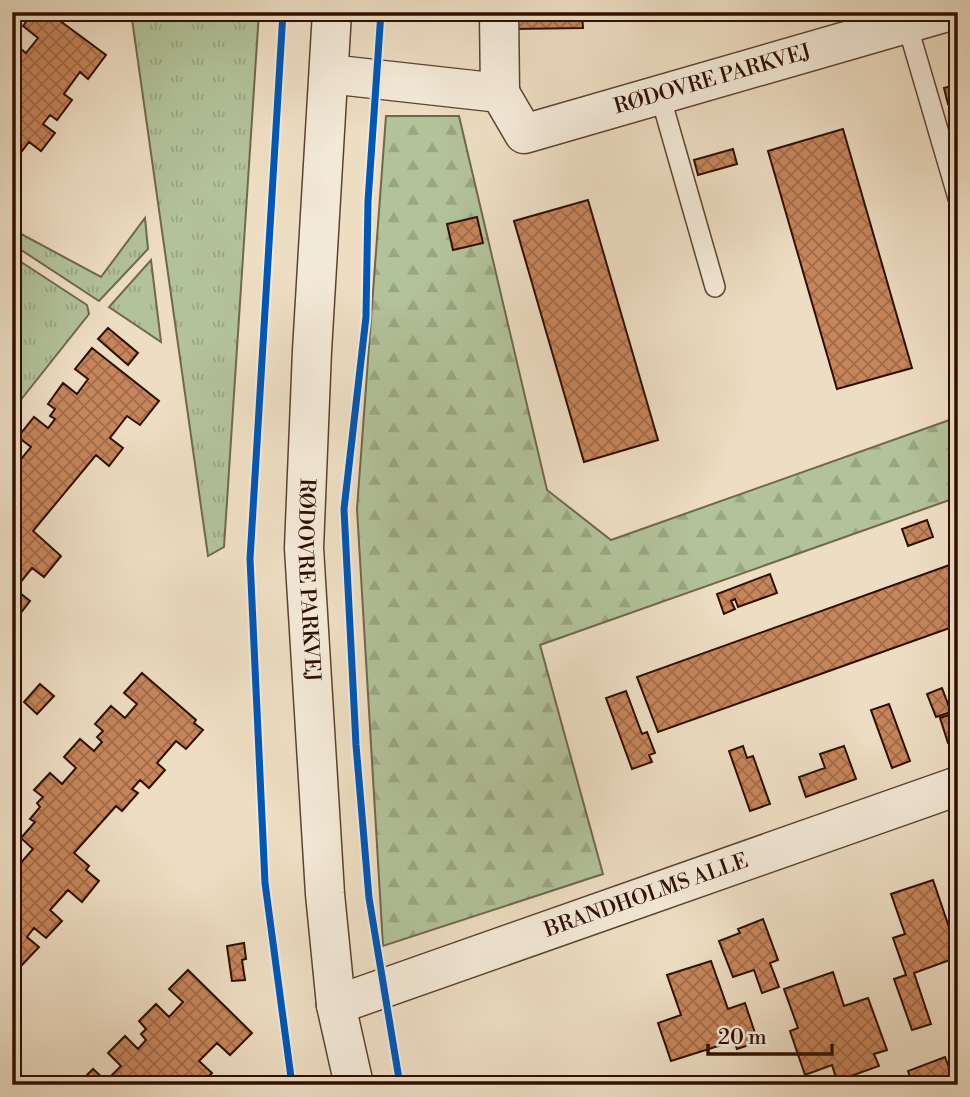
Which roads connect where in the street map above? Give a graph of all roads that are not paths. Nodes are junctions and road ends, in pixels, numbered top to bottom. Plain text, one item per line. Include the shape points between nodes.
1 (332, 12) edge
2 (499, 12) edge
3 (947, 12) edge
4 (908, 24) junction
5 (329, 74) junction
6 (500, 93) junction
7 (660, 95) junction
8 (958, 198) edge
9 (715, 287) dead end
10 (958, 786) edge
11 (336, 1005) junction
12 (354, 1085) edge

1 - 5 street, RØDOVRE PARKVEJ
2 - 6 street, RØDOVRE PARKVEJ
3 - 4 street, RØDOVRE PARKVEJ
4 - 7 street, RØDOVRE PARKVEJ
4 - 8 lane
5 - 6 street
5 - 11 street, RØDOVRE PARKVEJ via 304,548
6 - 7 street, RØDOVRE PARKVEJ via 524,134
7 - 9 lane
10 - 11 street, BRANDHOLMS ALLE
11 - 12 street, RØDOVRE PARKVEJ

